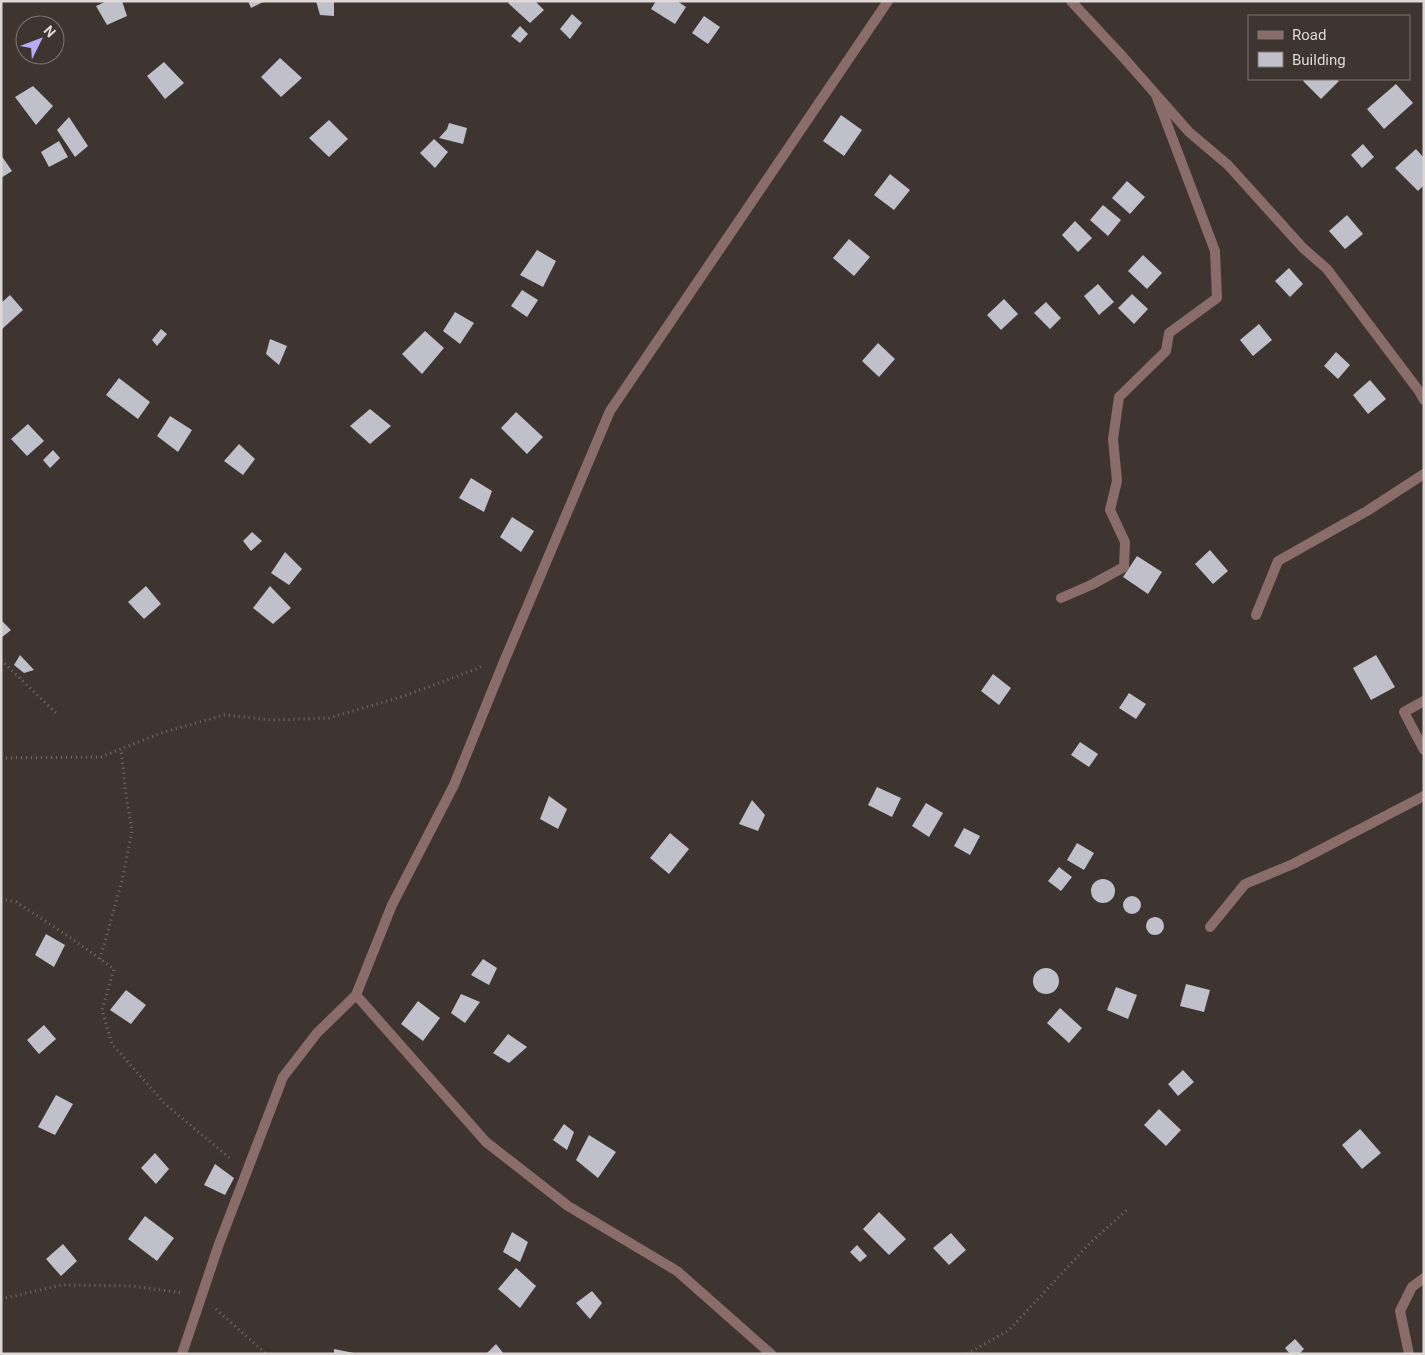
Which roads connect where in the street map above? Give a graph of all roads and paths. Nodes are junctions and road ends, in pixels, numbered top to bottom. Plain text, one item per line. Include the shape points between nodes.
1 (888, 1) edge
2 (1070, 1) edge
3 (1156, 95) junction
4 (1424, 400) edge
5 (1424, 474) edge
6 (1061, 598) dead end
7 (1256, 615) dead end
8 (1, 660) edge
9 (483, 665) dead end
10 (1424, 701) edge
11 (58, 715) dead end
12 (121, 749) junction
13 (1424, 750) edge
14 (1, 758) edge
15 (1424, 796) edge
16 (1, 898) edge
17 (1210, 927) dead end
18 (100, 959) junction
19 (356, 995) junction
20 (246, 1172) junction
21 (1128, 1209) dead end
22 (1424, 1278) edge
23 (202, 1296) junction
24 (1, 1299) edge
25 (182, 1354) edge
26 (266, 1354) edge
27 (771, 1354) edge
28 (967, 1354) edge
29 (1409, 1354) edge

1 - 19 street via 610,411 454,785 392,905
2 - 3 street
3 - 4 street via 1188,132 1228,165 1303,248 1328,269
3 - 6 street via 1215,251 1217,298 1169,333 1166,351 1119,397 1113,439 1117,480 1110,510 1125,542 1124,567
5 - 7 street via 1367,511 1278,561
8 - 11 path
9 - 12 path via 404,696 330,718 273,720 224,715 161,733
10 - 13 street via 1404,712
12 - 14 path via 100,757
12 - 18 path via 132,831
15 - 17 street via 1293,864 1245,884
16 - 18 path via 16,902
18 - 20 path via 114,969 102,1010 112,1044 165,1104
19 - 20 street via 317,1033 283,1077
19 - 27 street via 486,1142 568,1206 677,1271
20 - 23 street
21 - 28 path via 1091,1242 1009,1330
22 - 29 street via 1412,1287 1400,1311
23 - 24 path via 132,1286 61,1285
23 - 25 street
23 - 26 path

